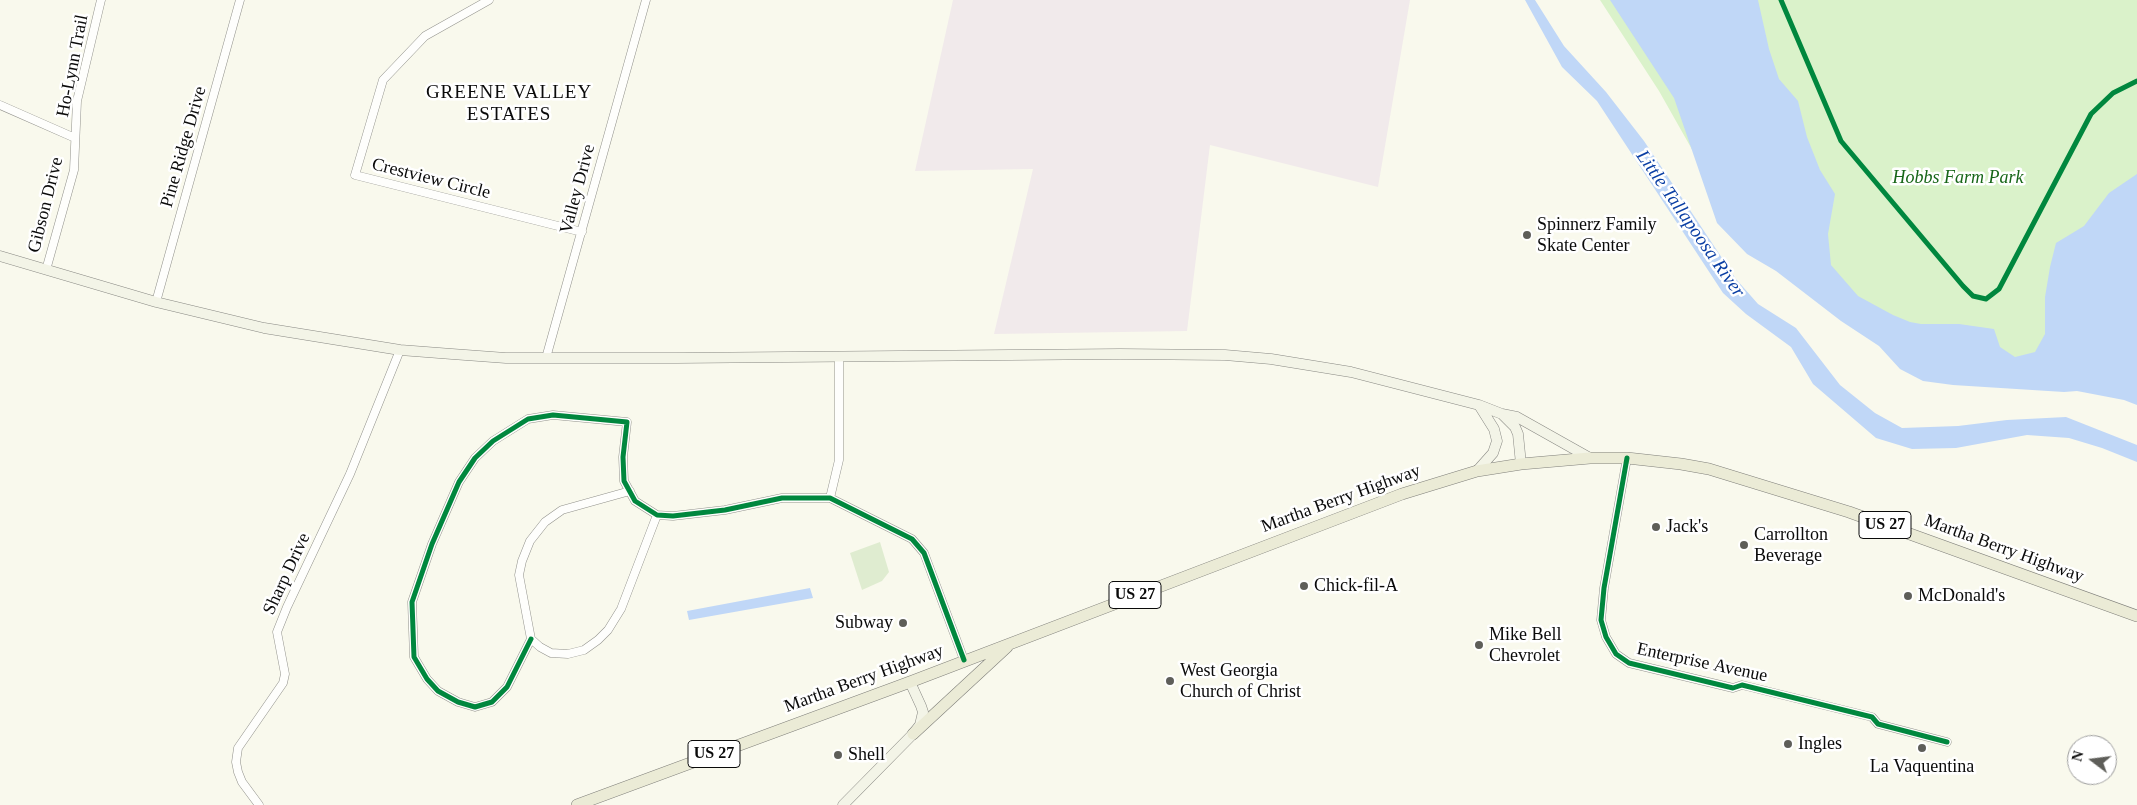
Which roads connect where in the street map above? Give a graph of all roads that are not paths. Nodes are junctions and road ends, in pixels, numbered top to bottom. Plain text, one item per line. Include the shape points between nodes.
1 (102, 0) edge
2 (240, 0) edge
3 (490, 0) edge
4 (646, 0) edge
5 (0, 106) edge
6 (74, 138) junction
7 (582, 232) junction
8 (0, 256) edge
9 (46, 270) junction
10 (156, 302) junction
11 (400, 350) junction
12 (839, 356) junction
13 (546, 358) junction
14 (1479, 405) junction
15 (1516, 422) junction
16 (1590, 458) junction
17 (1627, 458) junction
18 (1522, 464) junction
19 (1477, 472) junction
20 (630, 491) junction
21 (830, 498) junction
22 (657, 515) junction
23 (2137, 616) edge
24 (531, 639) junction
25 (1010, 643) junction
26 (964, 660) junction
27 (910, 682) junction
28 (913, 734) junction
29 (1947, 742) dead end
30 (259, 805) edge
31 (577, 805) edge
32 (843, 805) edge

1 - 6 street, Ho-Lynn Trail via 77,102
2 - 10 street, Pine Ridge Drive
3 - 7 street, Crestview Circle via 425,36 383,80 355,175
4 - 7 street, Valley Drive
5 - 6 street, Gibson Drive
6 - 9 street, Gibson Drive via 74,170
7 - 13 street, Valley Drive
8 - 9 main road
9 - 10 main road
10 - 11 main road via 264,328
11 - 13 main road
11 - 30 street, Sharp Drive via 350,474 277,632 285,674 283,683 238,748 238,772
12 - 13 main road
12 - 14 main road via 1226,355 1351,372
12 - 21 street via 839,460
14 - 15 main road
14 - 19 main road via 1494,429 1497,441 1493,453
15 - 16 main road
15 - 18 main road
16 - 17 main road, Martha Berry Highway / US 27
16 - 18 main road, Martha Berry Highway / US 27
17 - 23 main road, Martha Berry Highway / US 27 via 1681,464 1737,476 1849,512
17 - 29 street, Enterprise Avenue via 1600,620 1616,654 1629,663 1732,688 1742,685 1872,717 1878,724
18 - 19 main road, Martha Berry Highway / US 27
19 - 25 main road, Martha Berry Highway / US 27 via 1402,494
20 - 22 street via 635,501
20 - 24 street via 562,510 545,522 530,541 519,575
20 - 24 street via 624,481 627,422 553,415 528,419 493,441 475,458 459,482 415,588 412,602 414,657 438,691 476,707 492,702 507,687
21 - 22 street via 782,498 725,510
21 - 26 street via 912,539 924,553
22 - 24 street via 621,609 598,640 584,650 568,654 551,653
25 - 26 main road, Martha Berry Highway / US 27
25 - 28 main road
26 - 27 main road, Martha Berry Highway / US 27
27 - 28 main road via 923,712 920,725
27 - 31 main road, Martha Berry Highway / US 27
28 - 32 main road

